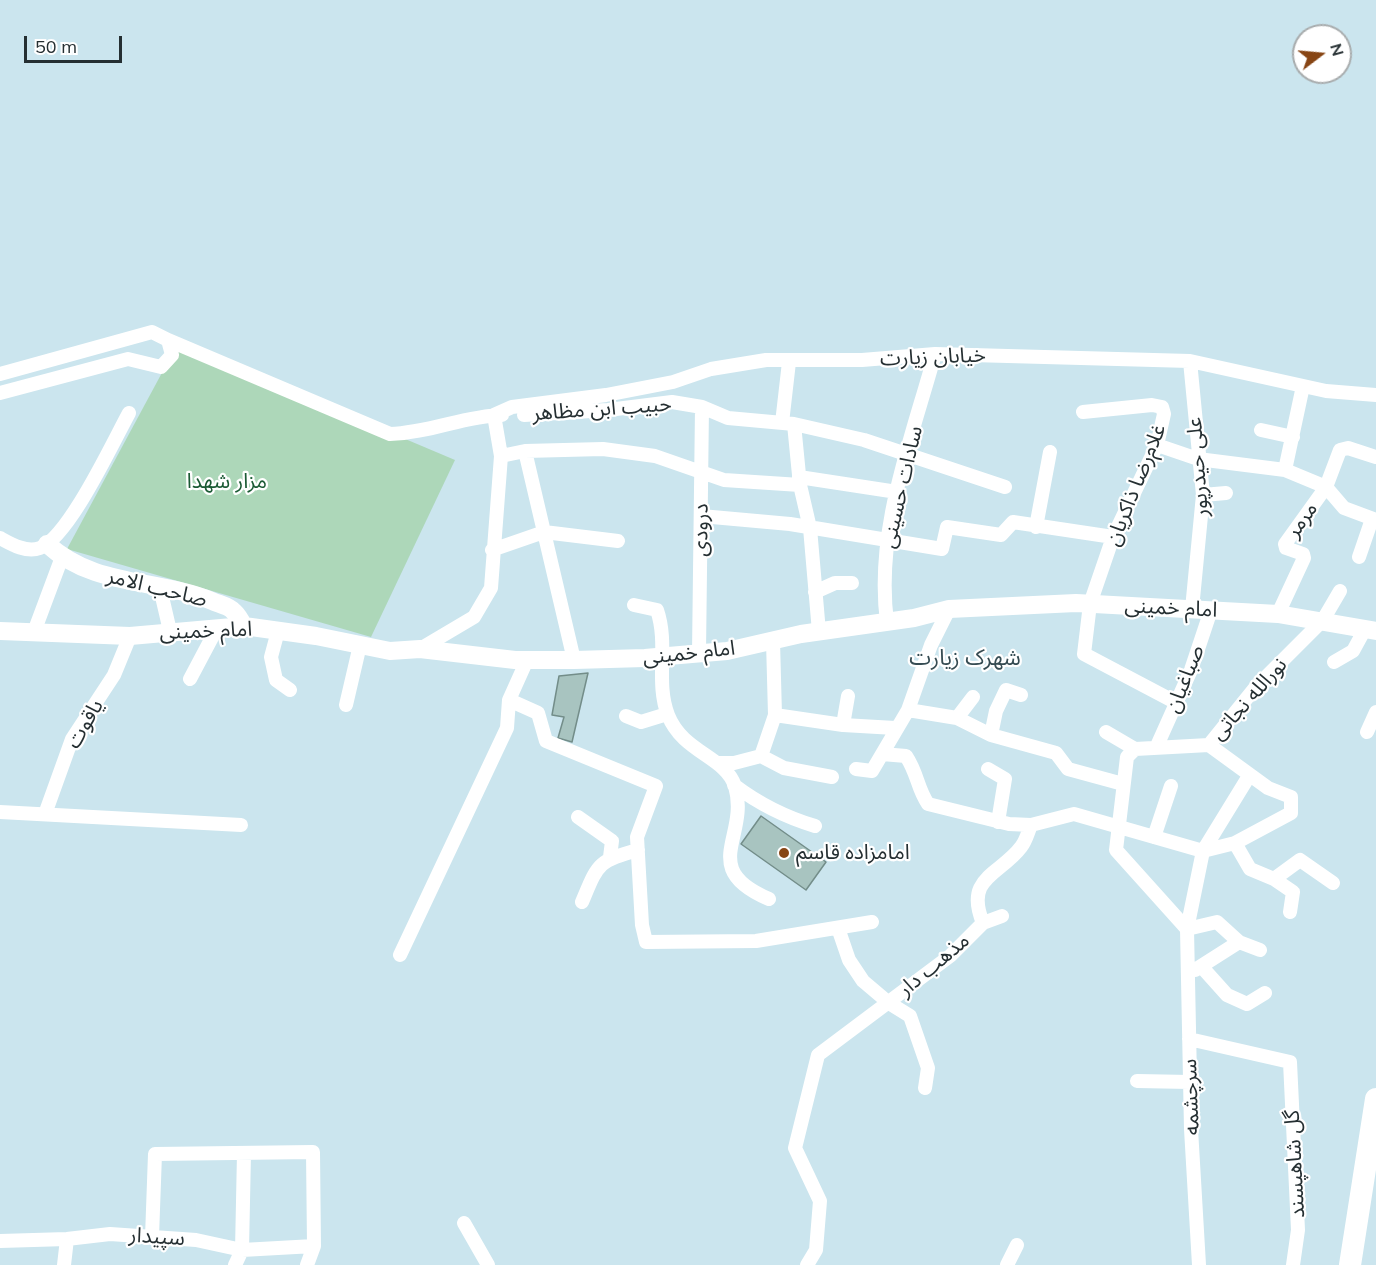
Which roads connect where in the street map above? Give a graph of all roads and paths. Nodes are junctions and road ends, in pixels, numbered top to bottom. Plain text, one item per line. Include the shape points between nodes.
1 (168, 340) junction
2 (934, 354) junction
3 (1190, 361) junction
4 (789, 362) junction
5 (0, 374) edge
6 (1303, 386) junction
7 (0, 393) edge
8 (1376, 395) edge
9 (702, 407) junction
10 (1083, 412) dead end
11 (129, 413) dead end
12 (494, 415) junction
13 (788, 424) junction
14 (1261, 430) dead end
15 (1293, 437) junction
16 (1157, 445) junction
17 (525, 451) junction
18 (1050, 452) dead end
19 (908, 455) junction
20 (501, 456) junction
21 (1376, 457) edge
22 (1198, 459) junction
23 (1285, 470) junction
24 (701, 474) junction
25 (800, 481) junction
26 (1005, 487) dead end
27 (1326, 487) junction
28 (897, 492) junction
29 (1226, 493) dead end
30 (1203, 495) junction
31 (701, 516) junction
32 (1374, 519) edge
33 (1036, 527) junction
34 (810, 528) junction
35 (544, 532) junction
36 (1113, 537) junction
37 (0, 538) edge
38 (886, 538) junction
39 (618, 541) dead end
40 (47, 544) junction
41 (492, 550) junction
42 (1359, 557) dead end
43 (62, 558) junction
44 (852, 583) dead end
45 (160, 588) junction
46 (1340, 591) dead end
47 (815, 592) junction
48 (1090, 604) junction
49 (634, 605) dead end
50 (949, 609) junction
51 (1192, 609) junction
52 (1211, 610) junction
53 (1278, 614) junction
54 (1323, 620) junction
55 (887, 622) junction
56 (244, 626) junction
57 (217, 628) junction
58 (1370, 630) edge
59 (0, 631) edge
60 (170, 631) junction
61 (278, 631) junction
62 (34, 632) junction
63 (819, 632) junction
64 (130, 636) junction
65 (773, 641) junction
66 (360, 645) junction
67 (420, 650) junction
68 (699, 653) junction
69 (664, 656) junction
70 (527, 660) junction
71 (574, 660) junction
72 (1334, 662) dead end
73 (190, 679) dead end
74 (290, 690) dead end
75 (1021, 695) dead end
76 (848, 696) dead end
77 (973, 697) dead end
78 (509, 700) junction
79 (1175, 702) junction
80 (346, 705) dead end
81 (908, 710) junction
82 (1376, 712) edge
83 (667, 714) junction
84 (775, 715) junction
85 (626, 716) dead end
86 (957, 718) junction
87 (843, 725) junction
88 (895, 728) junction
89 (1106, 732) dead end
90 (1367, 732) dead end
91 (992, 735) junction
92 (1209, 745) junction
93 (1156, 747) junction
94 (1135, 748) junction
95 (882, 754) junction
96 (761, 756) junction
97 (719, 763) junction
98 (856, 769) dead end
99 (988, 769) dead end
100 (1249, 776) junction
101 (832, 777) dead end
102 (1123, 784) junction
103 (735, 785) junction
104 (1171, 786) dead end
105 (0, 812) edge
106 (45, 814) junction
107 (578, 817) dead end
108 (998, 822) junction
109 (241, 825) dead end
110 (1030, 825) junction
111 (815, 826) dead end
112 (1118, 828) junction
113 (1154, 837) junction
114 (1234, 843) junction
115 (638, 850) junction
116 (1203, 851) junction
117 (610, 857) junction
118 (1274, 879) junction
119 (1333, 883) dead end
120 (769, 899) dead end
121 (582, 902) dead end
122 (1290, 912) dead end
123 (1002, 916) dead end
124 (872, 922) dead end
125 (983, 923) junction
126 (838, 928) junction
127 (1187, 929) junction
128 (1239, 942) junction
129 (1260, 950) dead end
130 (400, 955) dead end
131 (1202, 966) junction
132 (1188, 975) junction
133 (1264, 993) dead end
134 (888, 1003) junction
135 (1189, 1040) junction
136 (1137, 1081) dead end
137 (1190, 1082) junction
138 (925, 1088) dead end
139 (1376, 1099) edge
140 (244, 1153) junction
141 (464, 1223) dead end
142 (152, 1237) junction
143 (67, 1239) junction
144 (0, 1240) edge
145 (1017, 1245) dead end
146 (314, 1246) junction
147 (242, 1250) junction
148 (64, 1265) edge
149 (235, 1265) edge
150 (307, 1265) edge
151 (488, 1265) edge
152 (807, 1265) edge
153 (1007, 1265) edge
154 (1199, 1265) edge
155 (1293, 1265) edge
156 (1350, 1265) edge

1 - 5 street via 152,332
1 - 7 street via 172,356 161,367 128,359
1 - 12 street via 390,434 415,434
2 - 3 street, خیابان زیارت
2 - 4 street, خیابان زیارت
2 - 19 street, سادات حسینی
3 - 6 street, خیابان زیارت
3 - 22 street, علی حیدرپور
4 - 12 street, خیابان زیارت via 766,360 711,369 673,382 512,407
4 - 13 street
6 - 8 street, خیابان زیارت
6 - 15 street
9 - 12 street, حبیب ابن مظاهر via 672,402 597,411
9 - 13 street, حبیب ابن مظاهر via 728,418
9 - 24 street, درودی
10 - 16 street, غلام‌رضا ذاکریان via 1162,407
11 - 40 street via 76,508
12 - 20 street
13 - 19 street, حبیب ابن مظاهر
13 - 25 street
14 - 15 street
15 - 23 street
16 - 22 street
16 - 36 street, غلام‌رضا ذاکریان
17 - 20 street
17 - 24 street via 603,449 655,456
17 - 35 street
18 - 33 street
19 - 26 street, حبیب ابن مظاهر
19 - 28 street, سادات حسینی
20 - 41 street
21 - 27 street, مرمر via 1348,448 1340,450
22 - 23 street
22 - 30 street, علی حیدرپور
23 - 27 street
24 - 25 street via 724,480
24 - 31 street, درودی
25 - 28 street
25 - 34 street
27 - 32 street via 1344,508
27 - 53 street, مرمر via 1285,544 1304,558
28 - 38 street, سادات حسینی
29 - 30 street
30 - 51 street, علی حیدرپور
31 - 34 street
31 - 68 street, درودی
32 - 42 street
33 - 36 street
33 - 38 street via 1013,522 1001,535 947,527 942,549
34 - 38 street
34 - 47 street
35 - 39 street
35 - 41 street
35 - 71 street
36 - 48 street, غلام‌رضا ذاکریان
37 - 40 street via 19,548 38,549
38 - 55 street, سادات حسینی via 883,593
40 - 43 street, صاحب الامر
41 - 67 street via 491,588 474,617
43 - 45 street, صاحب الامر via 124,582
43 - 62 street
44 - 47 street via 835,583
45 - 56 street, صاحب الامر via 197,595 233,610
45 - 60 street
46 - 54 street, نورالله نجاتی
47 - 63 street
48 - 50 street, امام خمینی
48 - 51 street, امام خمینی
48 - 79 street, غلام‌رضا ذاکریان via 1084,654
49 - 69 street via 657,610 663,627
50 - 55 street, امام خمینی
50 - 81 street via 931,645
51 - 52 street, امام خمینی
52 - 53 street, امام خمینی
52 - 79 street, صباغیان via 1191,670
53 - 54 street, امام خمینی
54 - 58 street, امام خمینی
54 - 92 street, نورالله نجاتی via 1255,688
55 - 63 street, امام خمینی
56 - 57 street, امام خمینی
56 - 61 street, امام خمینی
57 - 60 street, امام خمینی
57 - 73 street
58 - 72 street via 1353,651
59 - 62 street, امام خمینی
60 - 64 street, امام خمینی
61 - 66 street, امام خمینی
61 - 74 street via 271,657 276,680
62 - 64 street, امام خمینی
63 - 65 street, امام خمینی
64 - 106 street, یاقوت via 114,675 72,740
65 - 68 street, امام خمینی
65 - 84 street
66 - 67 street, امام خمینی via 390,651
66 - 80 street
67 - 70 street, امام خمینی
68 - 69 street, امام خمینی
69 - 71 street, امام خمینی
69 - 83 street via 662,688
70 - 71 street, امام خمینی
70 - 78 street
75 - 91 street via 1006,690 996,711
76 - 87 street
77 - 86 street
78 - 115 street via 538,713 546,741 656,786 638,837
78 - 130 street via 507,728
79 - 93 street, صباغیان
81 - 86 street
81 - 88 street
82 - 90 street
83 - 85 street via 641,722
83 - 97 street via 680,737
84 - 87 street
84 - 96 street
86 - 91 street
87 - 88 street
88 - 95 street
89 - 94 street
91 - 102 street via 1056,753 1068,769
92 - 93 street, نورالله نجاتی
92 - 100 street
93 - 94 street, نورالله نجاتی
94 - 102 street via 1127,757
95 - 98 street via 872,771
95 - 108 street via 906,756 928,804
96 - 97 street
96 - 101 street via 784,768
97 - 103 street
99 - 108 street via 1005,779
100 - 114 street via 1291,797 1291,813
100 - 116 street, سرچشمه
102 - 112 street
103 - 111 street via 757,802
103 - 120 street via 738,807 730,863 738,882
104 - 113 street
105 - 106 street
106 - 109 street
107 - 117 street via 612,841
108 - 110 street
110 - 112 street via 1074,814
110 - 125 street, مذهب دار via 1021,847 982,882 976,907
112 - 113 street
112 - 127 street via 1116,850
113 - 116 street
114 - 116 street
114 - 118 street via 1250,869
115 - 117 street
115 - 126 street via 646,942 756,941
116 - 127 street, سرچشمه
117 - 121 street via 596,868
118 - 119 street via 1300,860
118 - 122 street via 1293,892
123 - 125 street
124 - 126 street
125 - 134 street, مذهب دار via 950,956
126 - 134 street via 849,960 863,981
127 - 128 street via 1217,921
127 - 132 street, سرچشمه
128 - 129 street
128 - 131 street
131 - 132 street
131 - 133 street via 1227,995 1247,1004
132 - 135 street, سرچشمه
134 - 138 street via 910,1016 928,1068
134 - 152 street, مذهب دار via 818,1055 795,1148 820,1202 816,1250
135 - 137 street, سرچشمه
135 - 155 street, گل شاهپسند via 1290,1062 1298,1230
136 - 137 street
137 - 154 street, سرچشمه
139 - 156 main road
140 - 142 street via 155,1154
140 - 146 street via 313,1152
140 - 147 street
141 - 151 street
142 - 143 street, سپیدار via 110,1234
142 - 147 street, سپیدار via 196,1240
143 - 144 street, سپیدار
143 - 148 street
145 - 153 street
146 - 147 street, سپیدار
146 - 150 street
147 - 149 street

